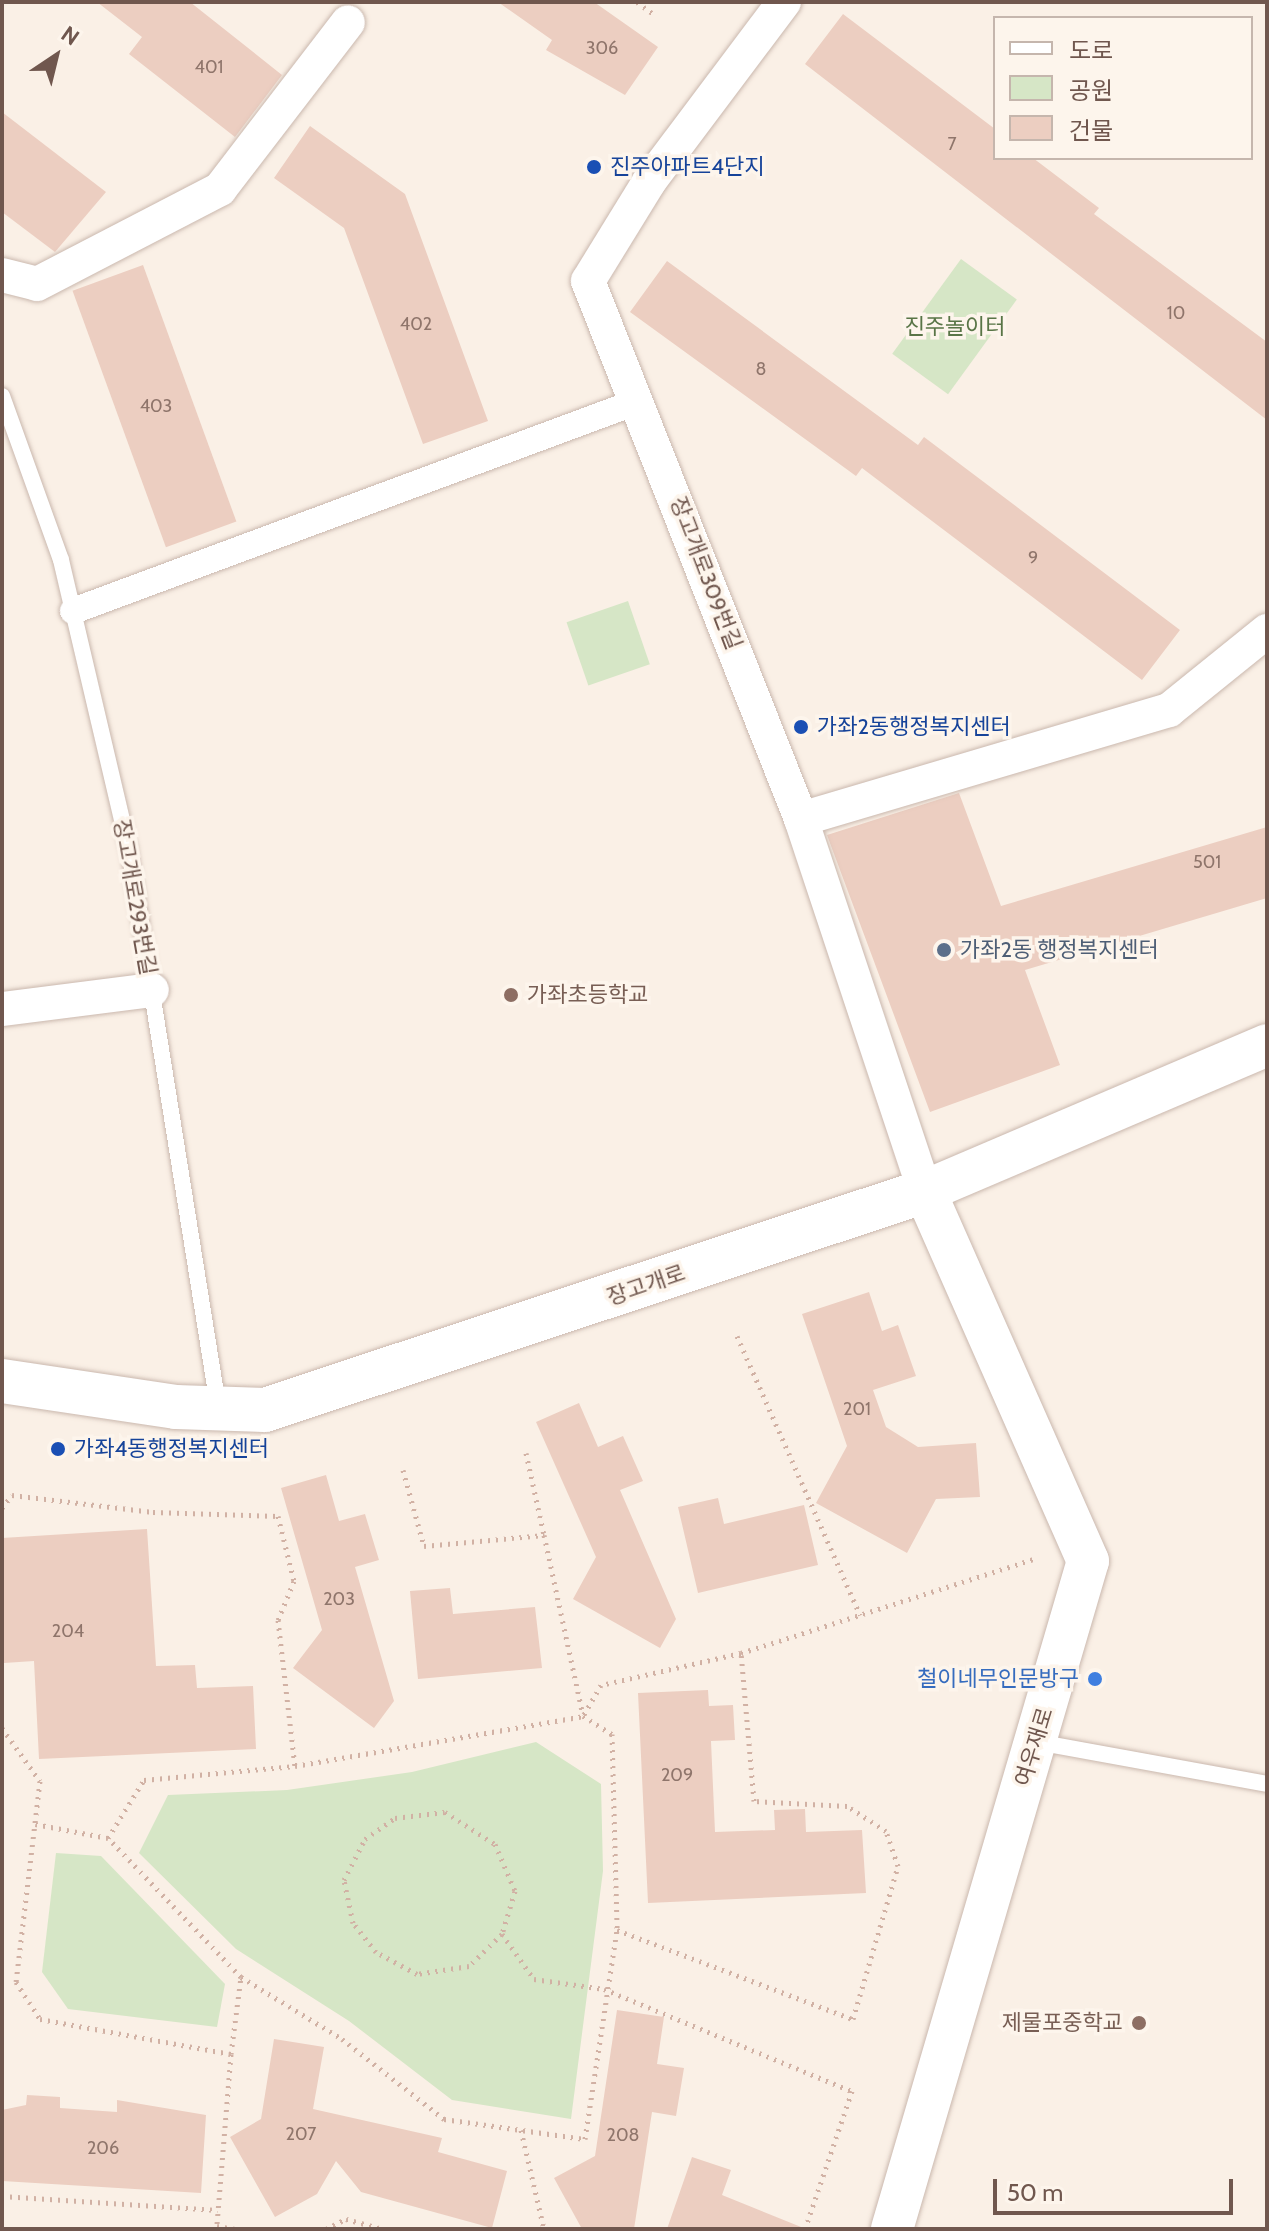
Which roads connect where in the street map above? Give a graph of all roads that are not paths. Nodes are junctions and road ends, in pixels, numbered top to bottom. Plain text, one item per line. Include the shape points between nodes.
1 (784, 2) edge
2 (348, 22) dead end
3 (2, 275) edge
4 (2, 396) edge
5 (639, 401) junction
6 (73, 611) junction
7 (1267, 631) edge
8 (801, 819) junction
9 (152, 990) junction
10 (2, 1009) edge
11 (1267, 1045) edge
12 (925, 1191) junction
13 (2, 1381) edge
14 (218, 1409) junction
15 (1036, 1742) junction
16 (1267, 1784) edge
17 (892, 2229) edge

1 - 5 street, 장고개로309번길 via 649,182 588,281
2 - 3 street via 220,189 37,284
4 - 6 lane, 장고개로293번길
5 - 6 street
5 - 8 street, 장고개로309번길
6 - 9 lane, 장고개로293번길 via 129,849
7 - 8 street via 1169,710
8 - 12 street, 장고개로309번길
9 - 10 street
9 - 14 lane, 장고개로293번길
11 - 12 street, 장고개로
12 - 14 main road, 장고개로 via 265,1410
12 - 15 street, 여우재로 via 1088,1561
13 - 14 main road, 장고개로
15 - 16 lane
15 - 17 street, 여우재로

